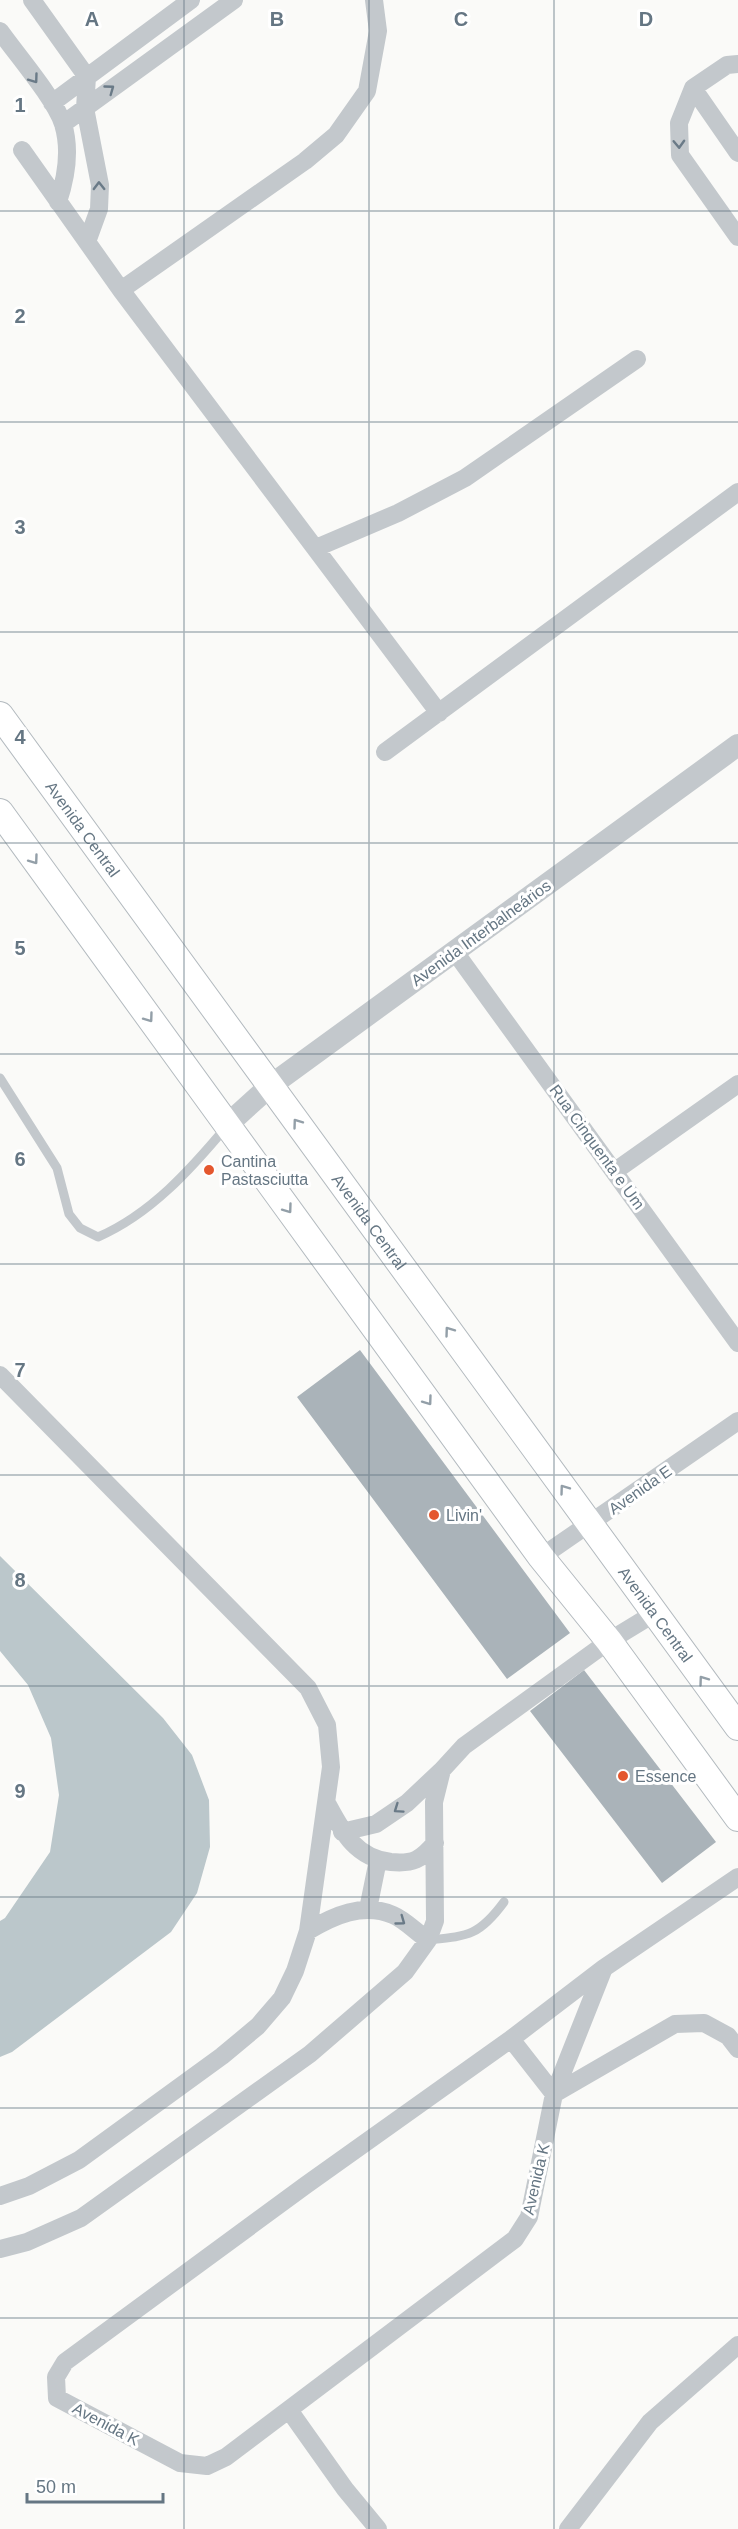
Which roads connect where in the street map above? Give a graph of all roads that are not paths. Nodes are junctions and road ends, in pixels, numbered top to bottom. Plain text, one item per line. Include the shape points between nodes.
1 (32, 0) edge
2 (191, 0) edge
3 (234, 0) edge
4 (374, 0) edge
5 (0, 31) edge
6 (738, 64) edge
7 (87, 77) junction
8 (693, 88) junction
9 (52, 103) junction
10 (85, 108) junction
11 (63, 124) junction
12 (22, 150) dead end
13 (738, 153) edge
14 (58, 202) junction
15 (738, 237) edge
16 (87, 242) junction
17 (121, 290) junction
18 (637, 359) dead end
19 (738, 492) edge
20 (316, 548) junction
21 (439, 713) junction
22 (0, 715) edge
23 (738, 745) edge
24 (385, 752) dead end
25 (0, 812) edge
26 (455, 952) junction
27 (0, 1078) edge
28 (738, 1084) edge
29 (270, 1086) junction
30 (227, 1125) junction
31 (615, 1171) junction
32 (738, 1343) edge
33 (0, 1375) edge
34 (738, 1421) edge
35 (590, 1525) junction
36 (541, 1557) junction
37 (655, 1613) junction
38 (609, 1641) junction
39 (738, 1727) edge
40 (442, 1770) junction
41 (328, 1805) junction
42 (738, 1818) edge
43 (342, 1832) junction
44 (435, 1844) junction
45 (378, 1860) junction
46 (738, 1877) edge
47 (504, 1902) dead end
48 (368, 1909) junction
49 (308, 1931) junction
50 (428, 1940) junction
51 (604, 1968) junction
52 (511, 2039) junction
53 (738, 2049) edge
54 (554, 2094) junction
55 (0, 2196) edge
56 (0, 2249) edge
57 (738, 2345) edge
58 (289, 2410) junction
59 (378, 2529) edge
60 (568, 2529) edge

1 - 7 street
2 - 7 street
10 -> 3 street
4 - 17 street via 378,31 367,91 336,135 306,161
5 -> 9 street
6 - 8 street via 727,65
7 - 9 street
7 - 10 street
8 - 13 street
8 -> 15 street via 679,123 680,155
9 - 11 street
10 - 11 street
16 -> 10 street via 99,209 100,184
11 - 14 street via 68,156
12 - 14 street
14 - 16 street
16 - 17 street
17 - 20 street
18 - 20 street via 465,478 398,513
19 - 21 street
20 - 21 street
21 - 24 street
22 - 29 main road, Avenida Central
23 - 26 street, Avenida Interbalneários
25 -> 30 main road
26 - 29 street, Avenida Interbalneários
26 - 31 street, Rua Cinquenta e Um
27 - 30 lane via 57,1168 69,1214 80,1228 98,1237 119,1228 175,1184
28 - 31 street
29 - 30 street, Avenida Interbalneários
35 -> 29 main road, Avenida Central
30 -> 36 main road
31 - 32 street, Rua Cinquenta e Um
33 - 41 street via 308,1688 327,1725 331,1767
34 - 35 street, Avenida E
35 - 36 street, Avenida E
35 - 37 main road, Avenida Central
36 - 38 main road
37 - 38 street
39 -> 37 main road, Avenida Central
38 - 40 street via 464,1746
38 - 42 main road
40 -> 43 street via 407,1803 376,1824
40 - 44 street via 434,1802
41 - 43 street
41 - 49 street
43 - 45 street via 365,1856
44 - 45 street via 422,1859 404,1863
44 - 50 street via 435,1921
45 - 48 street
46 - 51 street, Avenida K
47 - 50 lane via 489,1922 466,1936
48 - 49 street via 332,1917
48 -> 50 street via 393,1915
49 - 55 street via 282,1998 258,2026 79,2160
50 - 56 street via 405,1972 310,2054 81,2218 27,2242
51 - 52 street, Avenida K
51 - 54 street, Avenida K
52 - 54 street
52 - 58 street, Avenida K via 65,2362 56,2377 57,2397 180,2463 207,2466 226,2457
53 - 54 street via 728,2036 704,2023 675,2024
54 - 58 street, Avenida K via 529,2217 514,2239
57 - 60 street via 650,2422
58 - 59 street

